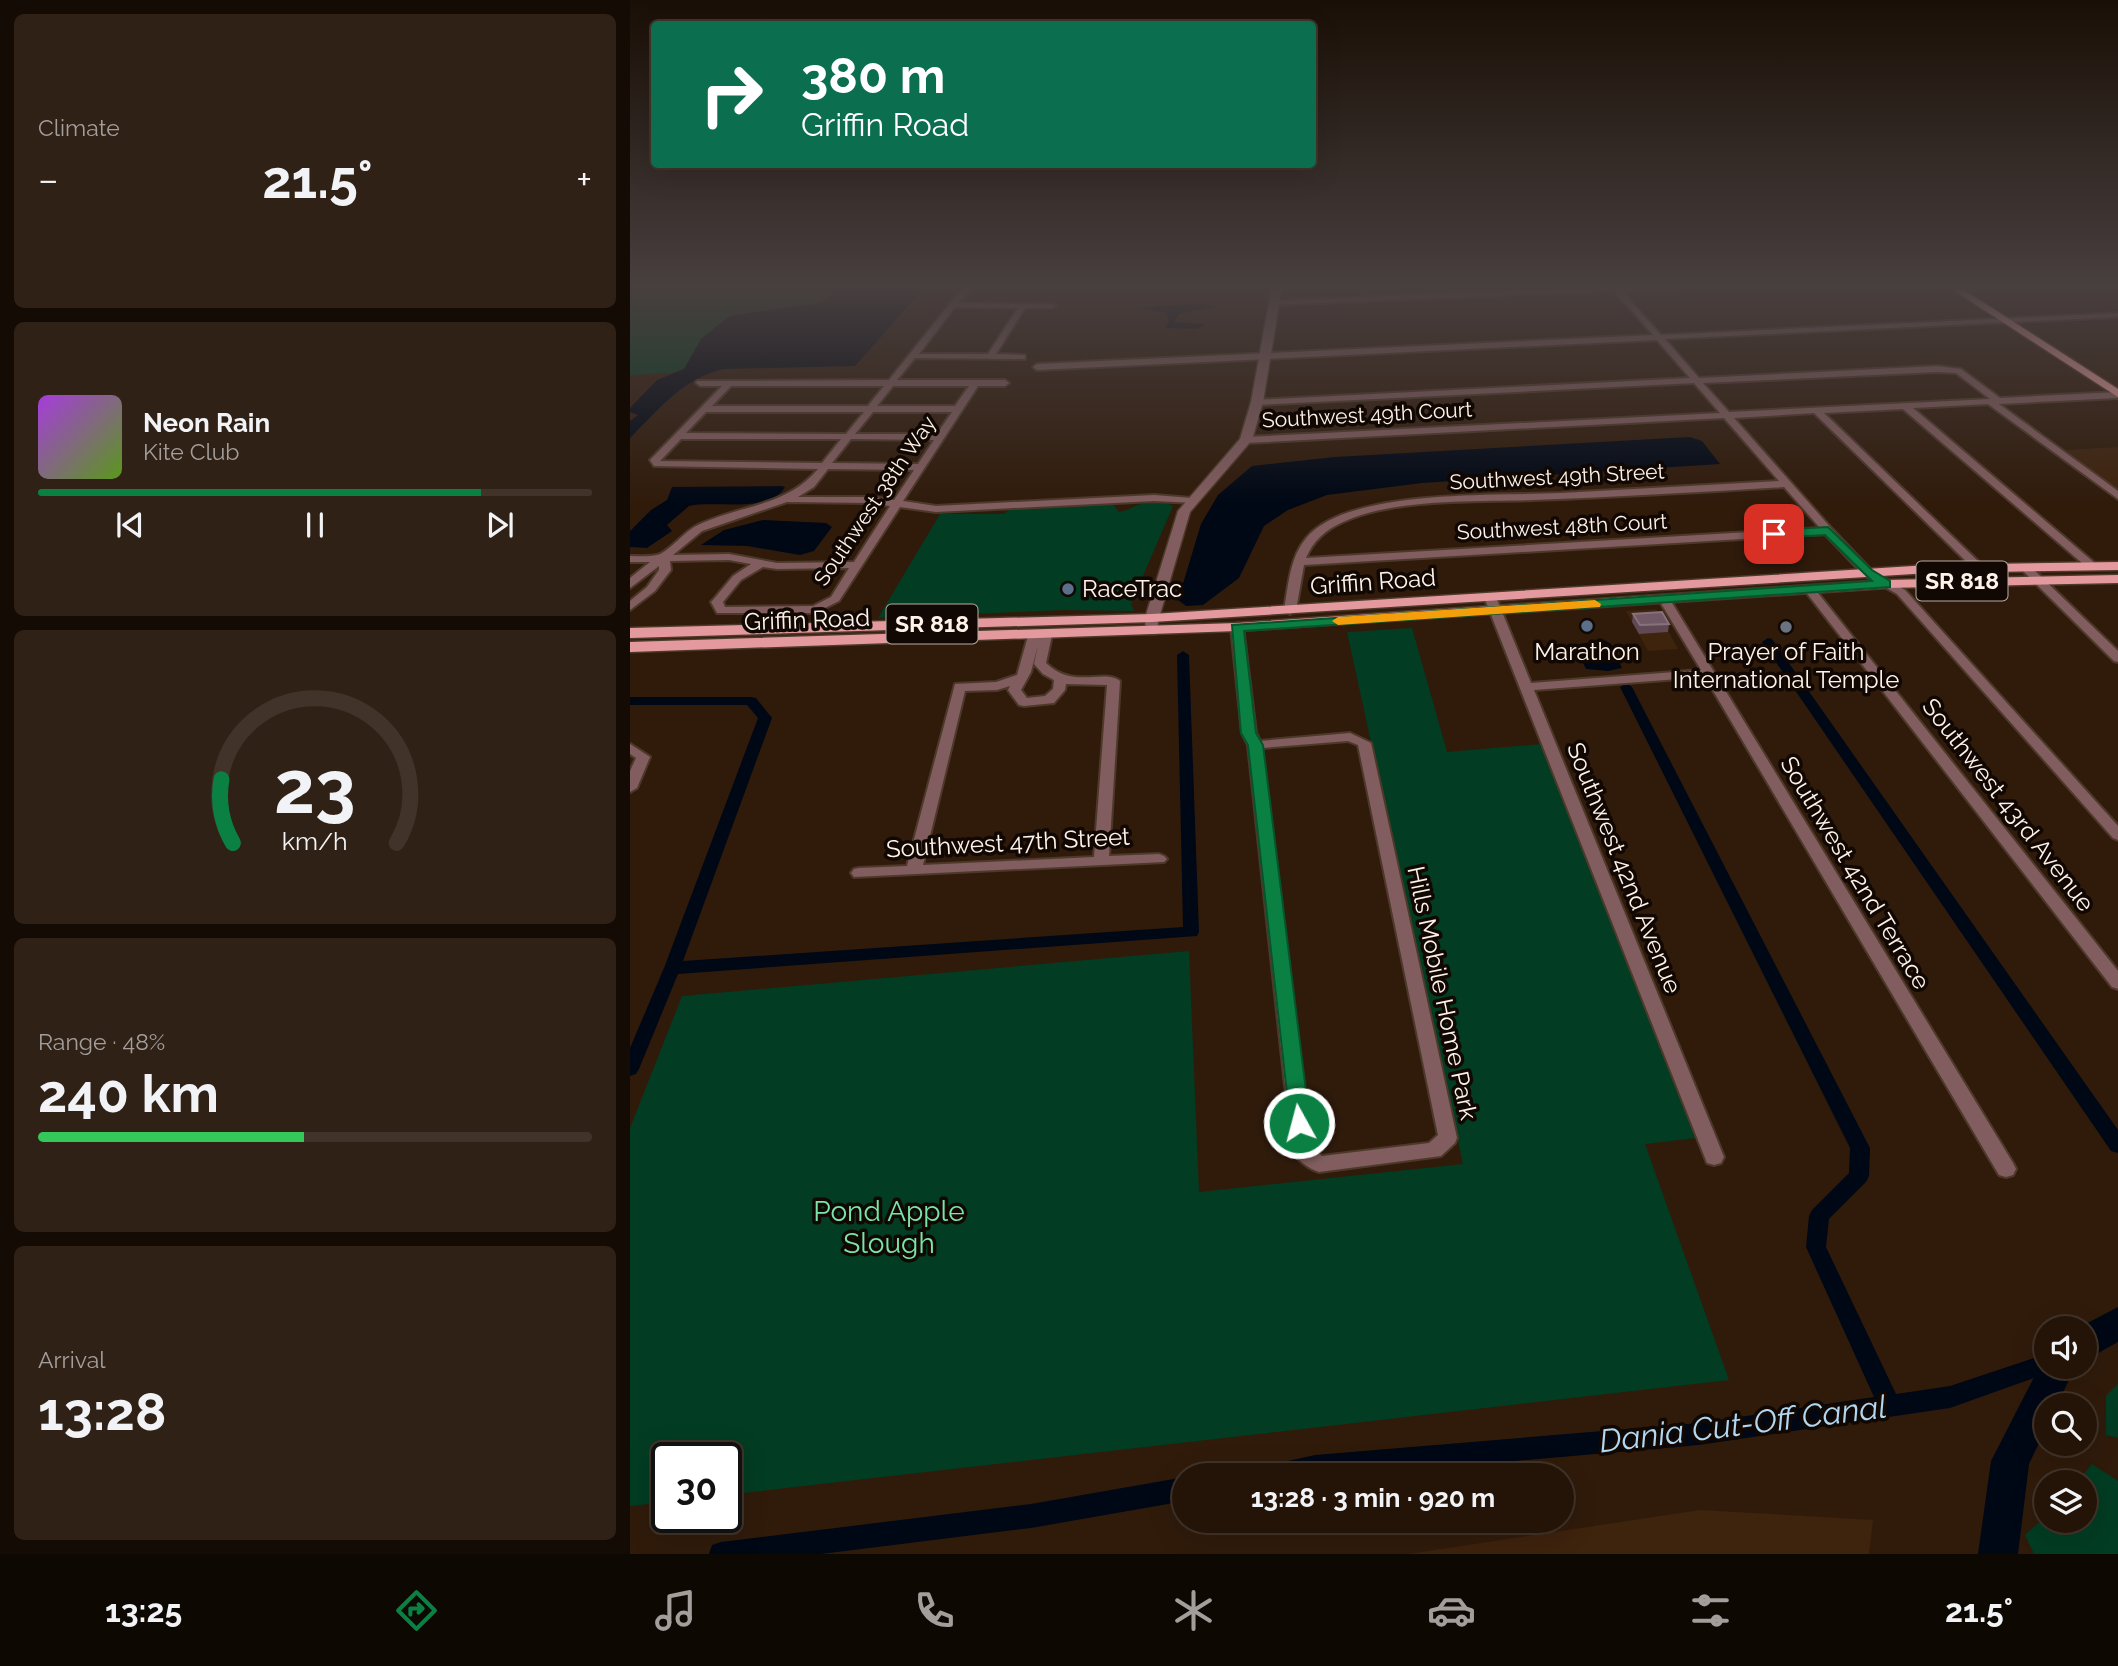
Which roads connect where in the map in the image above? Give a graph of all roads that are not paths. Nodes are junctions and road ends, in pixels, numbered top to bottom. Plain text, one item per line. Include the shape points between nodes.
1 (910, 359) edge
2 (1229, 359) edge
3 (1264, 359) edge
4 (1678, 359) edge
5 (2063, 359) edge
6 (2084, 359) edge
7 (1037, 367) dead end
8 (1695, 380) junction
9 (2118, 380) edge
10 (700, 383) dead end
11 (729, 383) junction
12 (891, 383) junction
13 (975, 383) junction
14 (1005, 383) dead end
15 (2118, 393) edge
16 (1995, 401) junction
17 (1257, 402) junction
18 (1905, 406) junction
19 (872, 408) junction
20 (704, 409) junction
21 (960, 409) junction
22 (1817, 411) junction
23 (1726, 415) junction
24 (679, 436) junction
25 (849, 436) junction
26 (941, 437) junction
27 (1246, 440) junction
28 (826, 466) junction
29 (922, 467) junction
30 (1786, 484) junction
31 (2118, 496) edge
32 (788, 500) junction
33 (1192, 501) junction
34 (897, 505) junction
35 (1828, 531) junction
36 (664, 557) junction
37 (630, 559) edge
38 (1298, 562) junction
39 (761, 563) junction
40 (858, 565) junction
41 (2118, 566) edge
42 (1978, 567) junction
43 (2025, 567) junction
44 (2092, 567) junction
45 (1868, 573) junction
46 (2118, 579) edge
47 (2037, 580) junction
48 (1886, 584) junction
49 (630, 585) edge
50 (1810, 590) junction
51 (1665, 600) junction
52 (1493, 604) junction
53 (630, 607) edge
54 (1290, 610) junction
55 (1151, 624) junction
56 (1237, 628) junction
57 (630, 633) edge
58 (1040, 636) junction
59 (630, 647) edge
60 (2118, 658) edge
61 (1708, 673) junction
62 (1527, 687) junction
63 (1018, 688) junction
64 (1058, 688) junction
65 (1255, 745) junction
66 (636, 751) edge
67 (630, 788) edge
68 (2118, 835) edge
69 (1159, 859) dead end
70 (1101, 861) junction
71 (915, 870) junction
72 (859, 873) dead end
73 (2118, 983) edge
74 (1714, 1157) dead end
75 (2006, 1169) dead end

1 - 12 street
2 - 7 street
3 - 17 street
4 - 8 street
5 - 15 main road
6 - 9 main road
8 - 16 street via 1937,369 1958,371
8 - 17 street
8 - 23 street
10 - 11 street
11 - 12 street
11 - 20 street
12 - 13 street
12 - 19 street
13 - 14 street
13 - 21 street, Southwest 38th Way
15 - 16 street, Southwest 49th Court
16 - 18 street, Southwest 49th Court
16 - 31 street
17 - 27 street
18 - 22 street, Southwest 49th Court
18 - 44 street
19 - 20 street
19 - 21 street
19 - 25 street
20 - 24 street
21 - 26 street, Southwest 38th Way
22 - 23 street, Southwest 49th Court
22 - 42 street
23 - 27 street, Southwest 49th Court
23 - 30 street
24 - 25 street
24 - 28 street via 655,460 657,464
25 - 26 street
25 - 28 street
26 - 29 street, Southwest 38th Way
27 - 33 street
28 - 29 street
28 - 32 street
29 - 34 street, Southwest 38th Way
30 - 35 street
30 - 38 street, Southwest 49th Street via 1395,506 1331,523 1306,544
32 - 34 street via 872,500
32 - 36 street via 704,526
33 - 34 street via 1154,498 924,508
33 - 55 street via 1178,526
34 - 40 street, Southwest 38th Way
35 - 38 street, Southwest 48th Court
35 - 45 street
36 - 37 street
36 - 39 street via 742,558
36 - 49 street via 640,571
36 - 53 street via 665,570
38 - 54 street
39 - 40 street
39 - 40 street, Southwest 38th Way via 728,586 717,602 721,611 828,605
41 - 44 main road, Griffin Road / SR 818
42 - 43 main road, Griffin Road / SR 818
42 - 45 main road, Griffin Road / SR 818
43 - 44 main road, Griffin Road / SR 818
43 - 47 street
45 - 48 street
45 - 52 main road, Griffin Road / SR 818
46 - 47 main road, Griffin Road / SR 818
47 - 48 main road, Griffin Road / SR 818
47 - 60 street
48 - 50 main road, Griffin Road / SR 818
48 - 68 street via 1900,592
50 - 51 main road, Griffin Road / SR 818
50 - 73 street, Southwest 43rd Avenue
51 - 52 main road, Griffin Road / SR 818
51 - 61 street, Southwest 42nd Terrace
52 - 54 main road, Griffin Road / SR 818
52 - 56 main road, Griffin Road / SR 818
52 - 62 street, Southwest 42nd Avenue
54 - 55 main road, Griffin Road / SR 818
55 - 56 main road, Griffin Road / SR 818
55 - 57 main road, Griffin Road / SR 818
55 - 58 main road, Griffin Road / SR 818
56 - 65 street, Hills Mobile Home Park via 1249,733
58 - 59 main road, Griffin Road / SR 818
58 - 63 street
58 - 64 street via 1040,664
61 - 62 street
61 - 75 street, Southwest 42nd Terrace
62 - 74 street, Southwest 42nd Avenue
63 - 64 street via 1029,703 1049,701
63 - 71 street via 960,687
64 - 70 street via 1114,681
65 - 65 street, Hills Mobile Home Park via 1350,737 1364,743 1448,1138 1434,1150 1318,1164 1302,1150
66 - 67 street via 641,767
69 - 70 street, Southwest 47th Street
70 - 71 street, Southwest 47th Street
71 - 72 street, Southwest 47th Street

